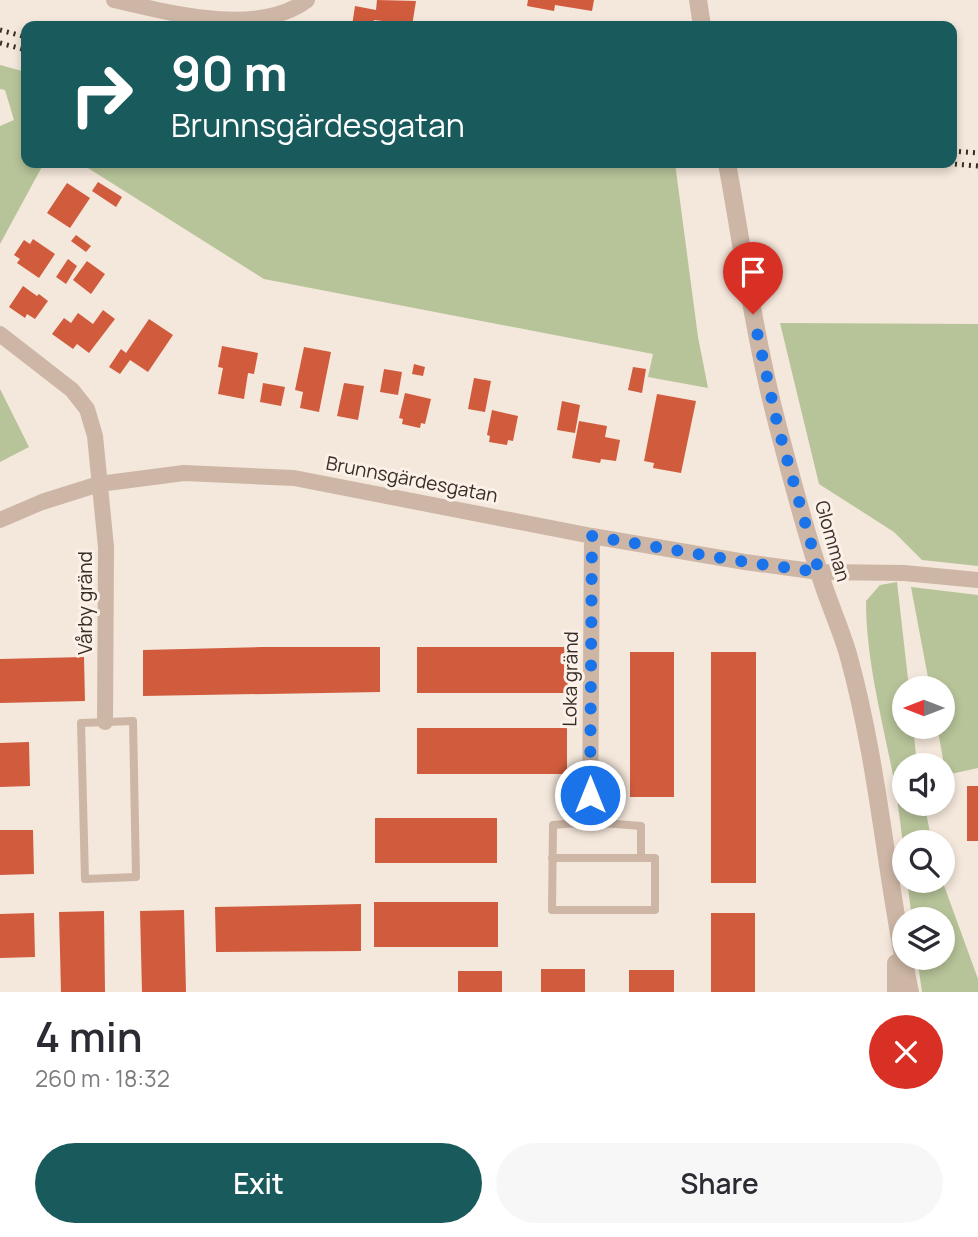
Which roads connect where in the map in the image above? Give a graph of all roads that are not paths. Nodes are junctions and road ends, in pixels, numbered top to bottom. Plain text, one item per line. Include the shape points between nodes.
1 (114, 0) edge
2 (307, 0) edge
3 (698, 0) edge
4 (701, 21) edge
5 (728, 168) edge
6 (0, 334) edge
7 (99, 484) junction
8 (0, 520) edge
9 (592, 536) junction
10 (819, 572) junction
11 (978, 580) edge
12 (105, 722) junction
13 (590, 822) junction
14 (552, 858) junction
15 (640, 858) junction
16 (894, 907) edge
17 (896, 970) edge
18 (905, 970) edge
19 (896, 992) edge
20 (910, 992) edge

1 - 2 street via 227,21 270,18
3 - 4 street
5 - 10 street, Glomman via 764,371
6 - 7 street, Vårby gränd via 72,390 87,409 95,436
7 - 8 street, Brunnsgärdesgatan
7 - 9 street, Brunnsgärdesgatan via 184,473 294,478
7 - 12 street, Vårby gränd via 106,547
9 - 10 street, Brunnsgärdesgatan
9 - 13 street, Loka gränd
10 - 11 street, Brunnsgärdesgatan
10 - 16 street, Glomman via 848,654
12 - 12 lane via 81,723 85,879 136,877 133,721
13 - 14 lane via 553,825
13 - 15 lane via 640,826
14 - 15 lane
14 - 15 lane via 552,910 655,910 655,858
17 - 19 street, Glomman
18 - 20 street, Glomman

